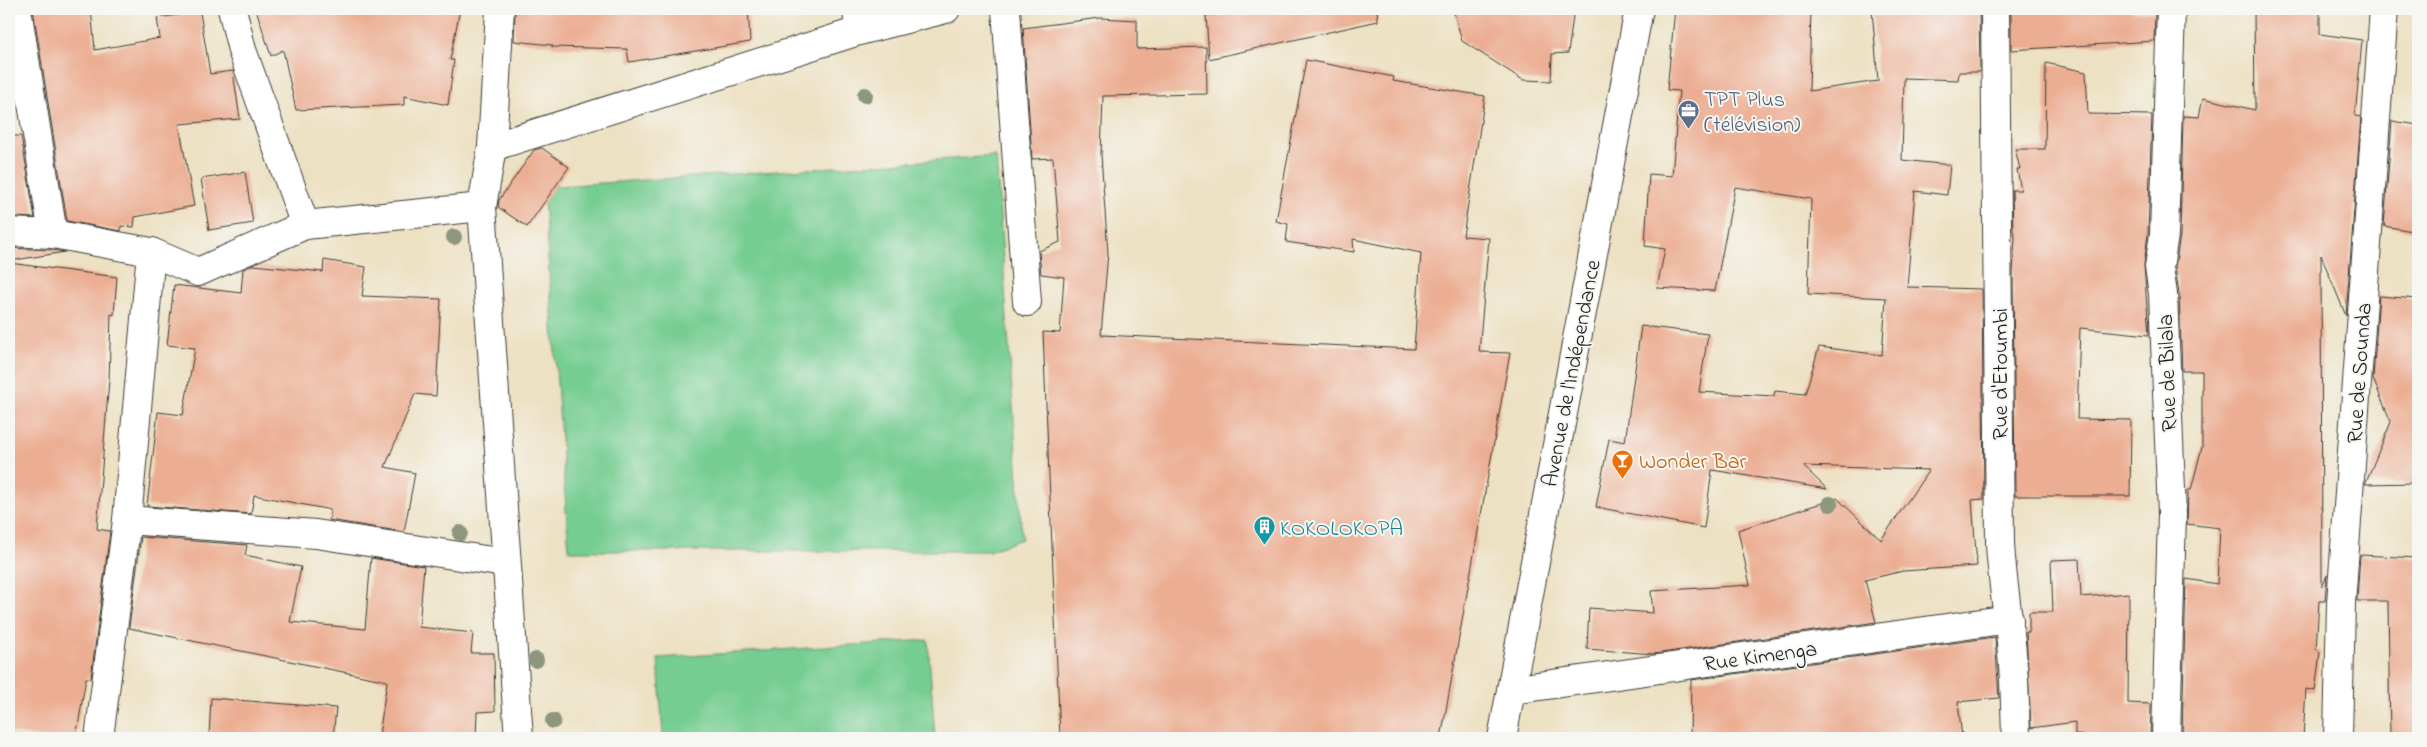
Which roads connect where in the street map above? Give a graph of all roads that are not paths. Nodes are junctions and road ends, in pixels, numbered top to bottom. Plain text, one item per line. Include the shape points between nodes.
1 (17, 9) edge
2 (232, 9) edge
3 (500, 9) edge
4 (946, 9) edge
5 (1006, 9) edge
6 (1639, 9) edge
7 (1995, 9) edge
8 (2171, 9) edge
9 (2384, 9) edge
10 (858, 20) edge
11 (492, 147) junction
12 (482, 207) junction
13 (305, 226) junction
14 (9, 232) edge
15 (53, 234) junction
16 (151, 252) junction
17 (1027, 302) dead end
18 (127, 520) junction
19 (506, 563) junction
20 (2009, 619) junction
21 (1511, 690) junction
22 (99, 738) edge
23 (519, 738) edge
24 (1502, 738) edge
25 (2016, 738) edge
26 (2166, 738) edge
27 (2338, 738) edge

1 - 15 street
2 - 13 street via 242,50
3 - 11 street
4 - 10 street
5 - 17 street
6 - 21 street, Avenue de l'Indépendance
7 - 20 street, Rue d'Etoumbi via 2000,542 2002,582
8 - 26 street, Rue de Bilala via 2164,235 2159,267 2163,294 2172,514
9 - 27 street, Rue de Sounda via 2341,603
10 - 11 street
11 - 12 street
12 - 13 street
12 - 19 street
13 - 16 street via 198,272
14 - 15 street
15 - 16 street
16 - 18 street
18 - 19 street via 316,534
18 - 22 street
19 - 23 street
20 - 21 street, Rue Kimenga
20 - 25 street, Rue d'Etoumbi
21 - 24 street, Avenue de l'Indépendance

